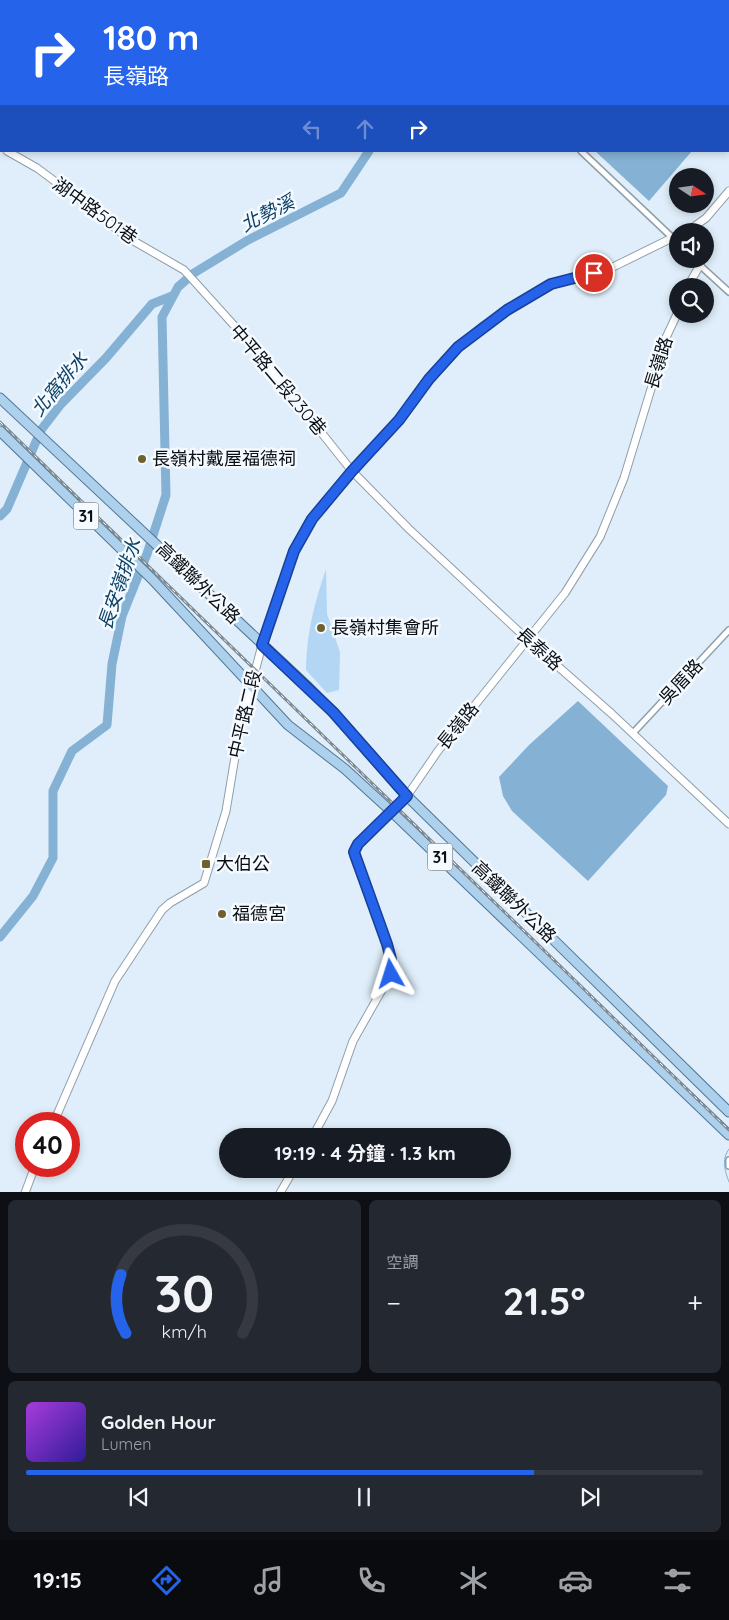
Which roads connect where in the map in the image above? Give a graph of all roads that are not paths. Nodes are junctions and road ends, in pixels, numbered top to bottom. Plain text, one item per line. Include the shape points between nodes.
1 (10, 152) edge
2 (581, 152) edge
3 (729, 190) edge
4 (699, 223) edge
5 (669, 231) edge
6 (669, 238) edge
7 (703, 268) edge
8 (203, 289) joint
9 (729, 292) edge
10 (673, 323) edge
11 (0, 398) edge
12 (0, 431) edge
13 (352, 471) junction
14 (729, 630) edge
15 (528, 640) junction
16 (262, 645) junction
17 (251, 685) junction
18 (633, 733) junction
19 (407, 796) junction
20 (392, 812) junction
21 (729, 824) edge
22 (59, 1112) edge
23 (729, 1112) edge
24 (317, 1128) edge
25 (729, 1135) edge
26 (729, 1160) edge
27 (729, 1166) edge
28 (31, 1177) edge
29 (289, 1178) edge
30 (25, 1192) edge
31 (280, 1192) edge

1 - 8 street, 湖中路501巷 via 37,168 125,236 184,270
2 - 5 street
3 - 4 street
6 - 13 street, 中平路二段 via 610,268 551,284 483,326 458,347 429,379 399,420
7 - 9 street
8 - 13 street, 中平路二段230巷
10 - 15 street, 長嶺路 via 663,344 624,478 600,537 565,593
11 - 16 main road, 高鐵聯外公路 / 31 via 166,551
12 - 17 main road, 高鐵聯外公路 / 31 via 152,579
13 - 15 street, 長泰路
13 - 16 street, 中平路二段 via 312,519 294,551
14 - 18 street, 吳厝路
15 - 18 street, 長泰路
15 - 19 street, 長嶺路 via 438,751
16 - 17 street, 中平路二段
16 - 19 main road, 高鐵聯外公路 / 31 via 333,712
17 - 20 main road, 高鐵聯外公路 / 31 via 288,725 345,769
17 - 22 street, 中平路二段 via 226,811 204,883 167,905 152,922 114,981
18 - 21 street, 長泰路
19 - 20 street, 長嶺路
19 - 23 main road, 高鐵聯外公路 / 31
20 - 24 street, 長嶺路 via 358,844 354,852 387,944 391,974 352,1040 332,1102
20 - 25 main road, 高鐵聯外公路 / 31
26 - 27 street
28 - 30 street
29 - 31 street

